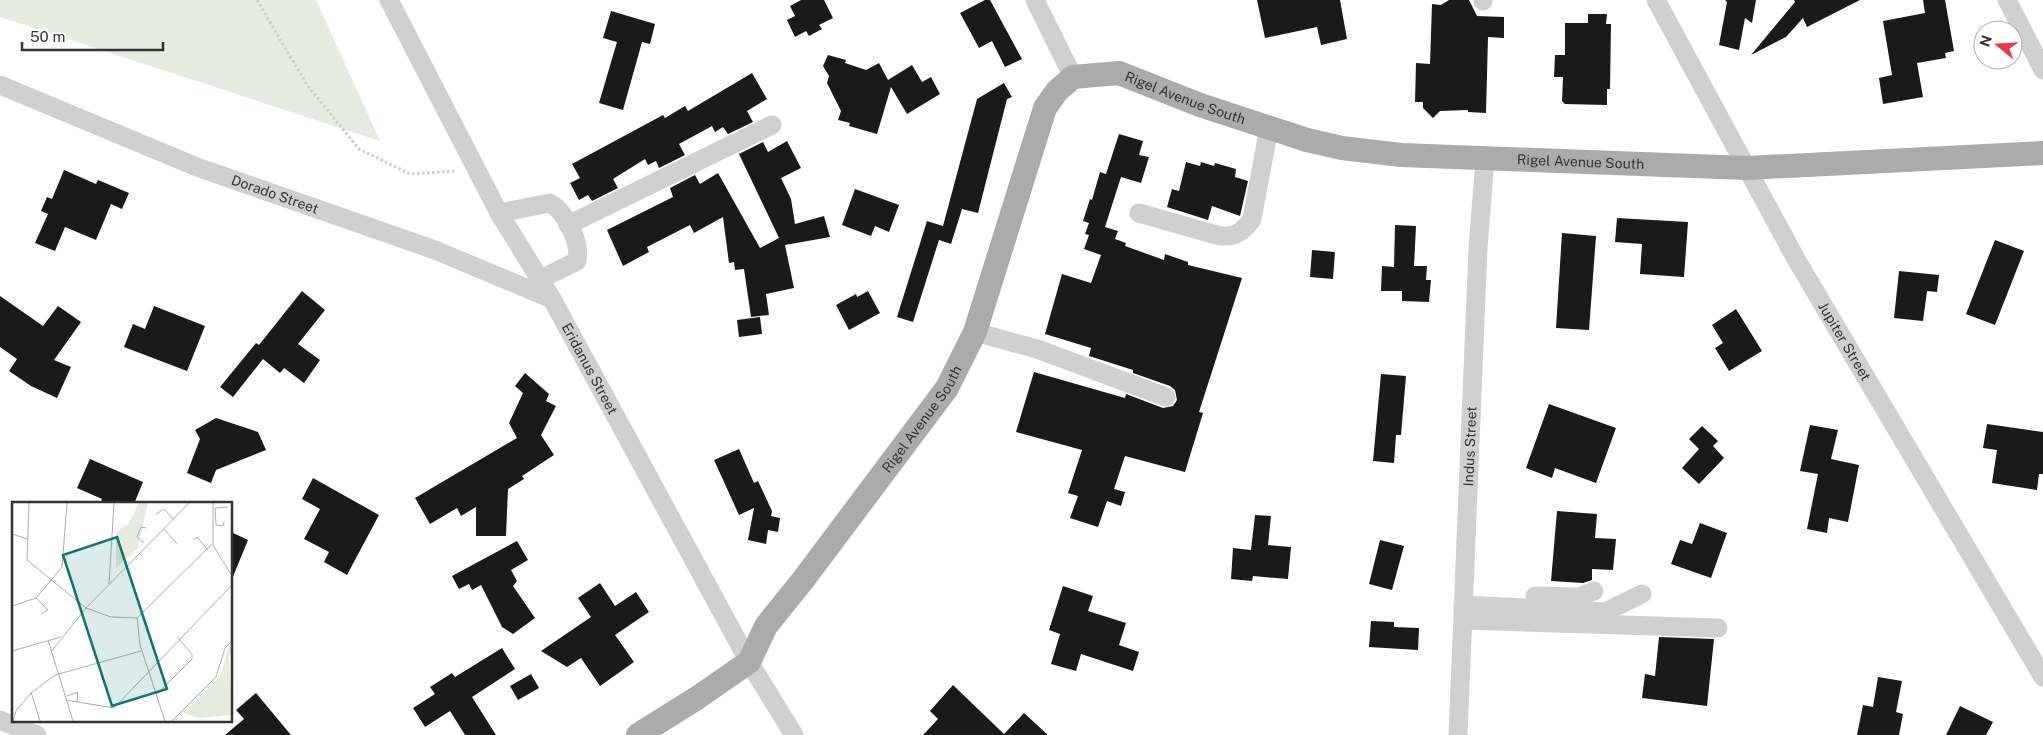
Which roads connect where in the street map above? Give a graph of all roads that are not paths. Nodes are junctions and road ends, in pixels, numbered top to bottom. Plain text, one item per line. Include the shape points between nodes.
1 (389, 0) edge
2 (1035, 0) edge
3 (1656, 0) edge
4 (2007, 0) edge
5 (2043, 70) edge
6 (1073, 78) junction
7 (0, 85) edge
8 (772, 125) dead end
9 (1269, 128) junction
10 (2043, 153) edge
11 (1485, 159) junction
12 (1747, 168) junction
13 (1139, 213) dead end
14 (500, 214) junction
15 (568, 225) junction
16 (539, 280) junction
17 (552, 298) junction
18 (975, 332) junction
19 (1166, 397) dead end
20 (1594, 591) dead end
21 (1642, 594) dead end
22 (1463, 606) junction
23 (1718, 628) dead end
24 (749, 662) junction
25 (2043, 677) edge
26 (0, 720) edge
27 (37, 735) edge
28 (638, 735) edge
29 (794, 735) edge
30 (1458, 735) edge

1 - 14 street, Eridanus Street
2 - 6 street
3 - 12 street, Jupiter Street
4 - 5 street
6 - 9 main road, Rigel Avenue South via 1119,73
6 - 18 main road, Rigel Avenue South via 1057,90 1045,108
7 - 17 street, Dorado Street via 197,167 435,250
8 - 15 street
9 - 11 main road, Rigel Avenue South via 1342,148
9 - 13 street via 1252,219 1244,230 1230,237 1220,236
10 - 12 main road, Rigel Avenue South
11 - 12 main road, Rigel Avenue South
11 - 22 street, Indus Street
12 - 25 street, Jupiter Street via 1796,259
14 - 15 street via 550,203 557,207
14 - 16 street, Eridanus Street
15 - 16 street via 578,248 577,261
16 - 17 street, Eridanus Street
17 - 24 street, Eridanus Street
18 - 19 street via 1037,350
18 - 24 main road, Rigel Avenue South via 947,388 766,626
20 - 22 street via 1579,597
21 - 22 street via 1605,612
22 - 23 street
22 - 30 street, Indus Street
24 - 28 main road
24 - 29 street, Eridanus Street
26 - 27 street

